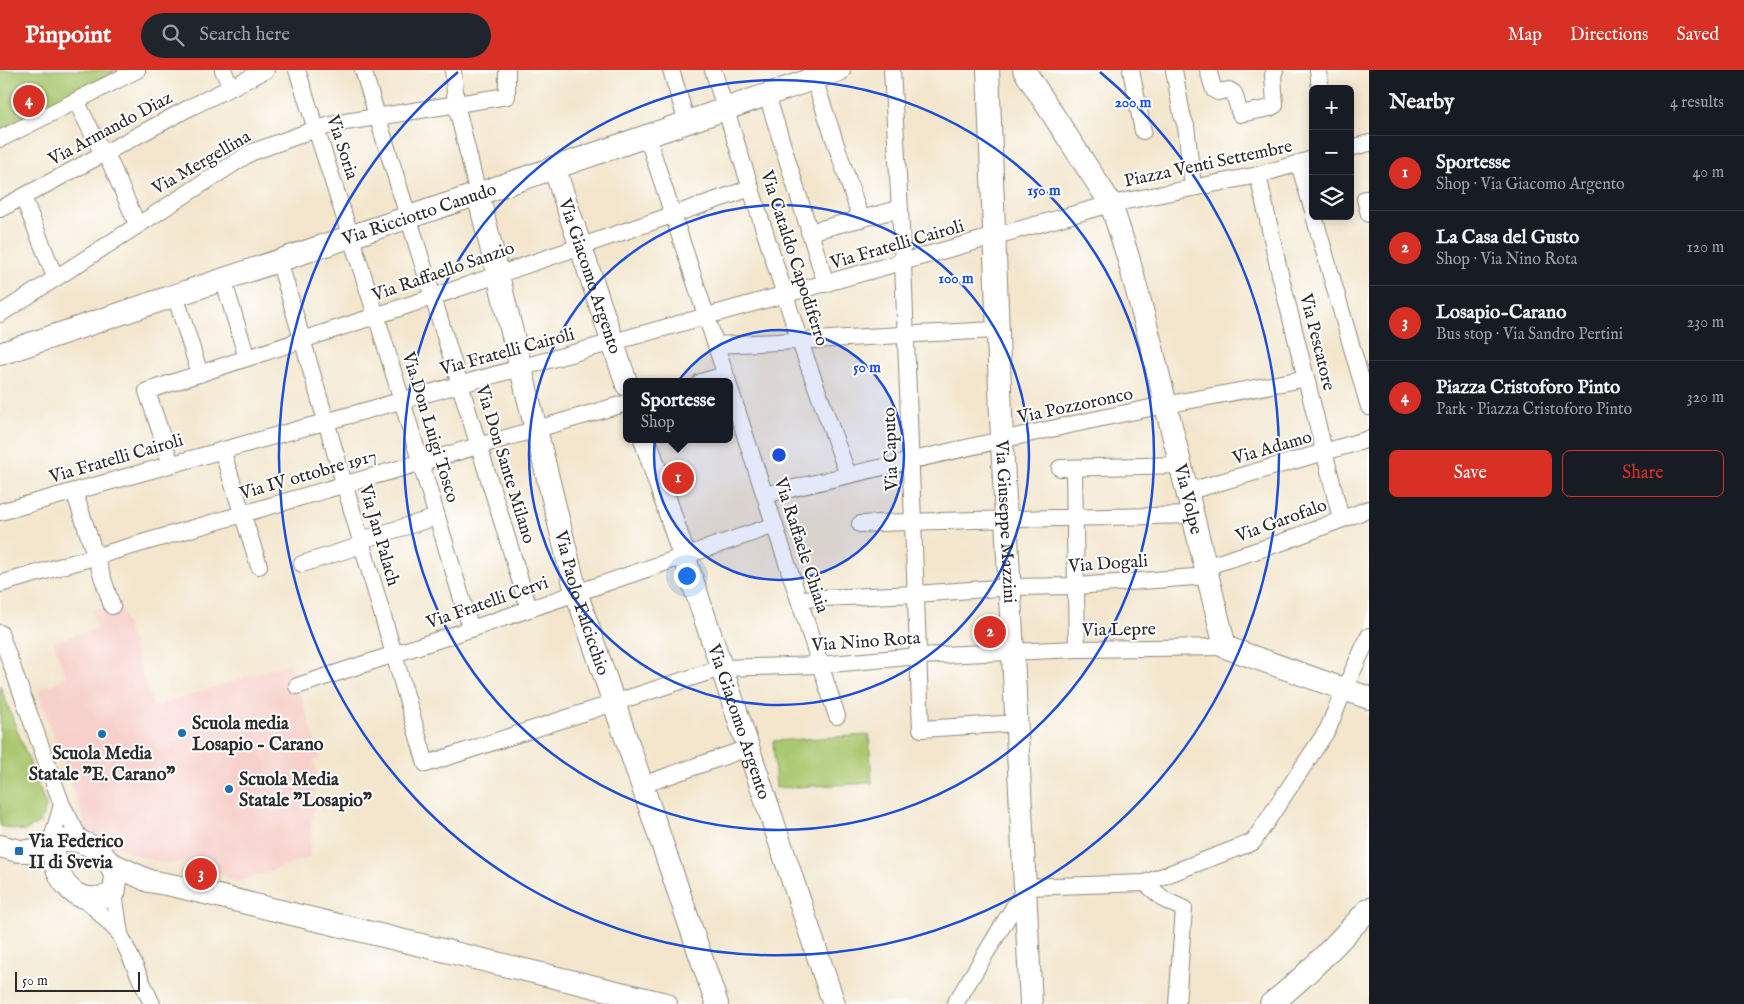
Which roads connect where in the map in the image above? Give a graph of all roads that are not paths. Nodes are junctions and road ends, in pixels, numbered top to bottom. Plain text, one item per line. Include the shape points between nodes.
1 (136, 70) edge
2 (223, 70) edge
3 (266, 70) edge
4 (297, 70) edge
5 (363, 70) edge
6 (453, 70) edge
7 (507, 70) edge
8 (671, 70) edge
9 (713, 70) edge
10 (839, 70) edge
11 (892, 70) edge
12 (988, 70) edge
13 (1024, 70) edge
14 (1174, 70) edge
15 (1208, 70) edge
16 (1275, 70) edge
17 (1318, 70) edge
18 (1134, 71) edge
19 (812, 74) edge
20 (1320, 85) edge
21 (231, 87) junction
22 (767, 95) junction
23 (76, 101) junction
24 (456, 104) junction
25 (725, 109) junction
26 (377, 116) junction
27 (687, 122) junction
28 (316, 129) junction
29 (1143, 131) dead end
30 (647, 136) junction
31 (0, 139) edge
32 (1369, 143) edge
33 (1354, 147) edge
34 (105, 154) junction
35 (1306, 162) edge
36 (554, 167) junction
37 (1258, 175) junction
38 (1309, 183) edge
39 (1194, 187) junction
40 (751, 188) junction
41 (478, 194) junction
42 (23, 197) junction
43 (1112, 204) junction
44 (0, 209) edge
45 (900, 209) junction
46 (673, 215) junction
47 (408, 217) junction
48 (861, 219) junction
49 (1315, 220) edge
50 (137, 224) junction
51 (809, 232) junction
52 (351, 236) junction
53 (995, 237) junction
54 (581, 246) junction
55 (279, 260) junction
56 (903, 263) junction
57 (498, 274) junction
58 (55, 277) junction
59 (223, 279) junction
60 (826, 284) junction
61 (175, 294) junction
62 (786, 295) junction
63 (433, 297) junction
64 (0, 314) edge
65 (376, 315) junction
66 (707, 317) junction
67 (998, 330) junction
68 (905, 334) junction
69 (302, 340) junction
70 (800, 342) junction
71 (612, 343) junction
72 (716, 345) junction
73 (0, 354) edge
74 (248, 358) junction
75 (522, 368) junction
76 (200, 374) junction
77 (624, 378) edge
78 (727, 378) edge
79 (1306, 378) junction
80 (460, 384) junction
81 (733, 396) edge
82 (402, 401) junction
83 (623, 404) edge
84 (1166, 405) junction
85 (1369, 408) edge
86 (326, 422) junction
87 (536, 430) junction
88 (1369, 440) edge
89 (1002, 441) junction
90 (646, 443) edge
91 (479, 446) junction
92 (222, 450) junction
93 (1324, 453) junction
94 (910, 461) junction
95 (421, 463) junction
96 (171, 464) junction
97 (1181, 465) junction
98 (848, 475) junction
99 (344, 484) junction
100 (74, 491) junction
101 (1186, 492) junction
102 (765, 495) junction
103 (1369, 508) edge
104 (0, 512) edge
105 (242, 514) junction
106 (1193, 514) junction
107 (437, 517) junction
108 (1007, 518) junction
109 (1075, 518) junction
110 (1341, 519) junction
111 (913, 521) junction
112 (860, 524) dead end
113 (775, 525) junction
114 (361, 543) junction
115 (96, 556) junction
116 (684, 556) junction
117 (302, 564) dead end
118 (259, 566) dead end
119 (1206, 572) junction
120 (0, 584) edge
121 (1077, 586) junction
122 (1011, 587) junction
123 (576, 592) junction
124 (916, 594) junction
125 (799, 599) junction
126 (112, 606) dead end
127 (529, 609) junction
128 (471, 629) junction
129 (0, 633) edge
130 (1369, 636) edge
131 (1225, 647) junction
132 (1077, 649) junction
133 (1014, 652) junction
134 (394, 655) junction
135 (918, 656) junction
136 (820, 665) junction
137 (721, 668) junction
138 (297, 686) dead end
139 (1344, 690) junction
140 (1369, 698) edge
141 (614, 703) junction
142 (837, 716) dead end
143 (1018, 723) junction
144 (748, 748) junction
145 (426, 764) joint
146 (642, 785) junction
147 (62, 805) junction
148 (81, 841) junction
149 (52, 842) junction
150 (0, 846) edge
151 (28, 851) junction
152 (110, 863) junction
153 (61, 880) junction
154 (150, 881) junction
155 (1145, 883) junction
156 (1026, 887) junction
157 (115, 890) junction
158 (84, 897) junction
159 (1369, 909) edge
160 (120, 934) junction
161 (152, 1004) edge
162 (666, 1004) edge
163 (718, 1004) edge
164 (834, 1004) edge
165 (955, 1004) edge
166 (1031, 1004) edge
167 (1177, 1004) edge
168 (1271, 1004) edge

1 - 23 street
2 - 21 street
3 - 21 street, Via Armando Diaz
4 - 28 street, Via Soria
5 - 26 street, Via Don Sante Milano
6 - 24 street
7 - 24 street, Via Mergellina via 507,96
8 - 27 street
9 - 25 street, Via Cataldo Capodiferro
10 - 19 main road, Via Ricciotto Canudo
11 - 45 street, Via Caputo
12 - 53 main road, Via Giuseppe Mazzini
13 - 43 main road, Via Volpe
14 - 39 street
15 - 16 street via 1214,90 1234,93 1240,114 1275,105
17 - 20 street
18 - 29 street
19 - 22 main road, Via Ricciotto Canudo
19 - 48 street
21 - 34 street, Via Armando Diaz
22 - 25 main road, Via Ricciotto Canudo
22 - 51 street
23 - 31 street
23 - 34 street
24 - 26 street, Via Mergellina
24 - 41 street
25 - 27 main road, Via Ricciotto Canudo
25 - 40 street, Via Cataldo Capodiferro
26 - 28 street, Via Mergellina
26 - 47 street, Via Don Sante Milano
27 - 30 main road, Via Ricciotto Canudo
28 - 50 street, Via Mergellina via 250,153
28 - 52 street, Via Soria
30 - 36 main road, Via Ricciotto Canudo
30 - 46 street, Via Raffaele Chiaia
32 - 33 street
34 - 42 street, Via Armando Diaz
34 - 50 street
35 - 37 street, Piazza Venti Settembre
35 - 38 street
36 - 41 main road, Via Ricciotto Canudo
36 - 54 main road, Via Giacomo Argento
37 - 39 street, Piazza Venti Settembre
37 - 79 street, Via Pescatore
39 - 43 street, Piazza Venti Settembre
40 - 46 street, Via Raffaello Sanzio
40 - 62 street, Via Cataldo Capodiferro
41 - 47 main road, Via Ricciotto Canudo
41 - 57 main road, Via Paolo Falcicchio
42 - 44 street, Via Armando Diaz
42 - 58 street
43 - 53 street, Via Fratelli Cairoli
43 - 84 main road, Via Volpe
45 - 48 street
45 - 56 street, Via Caputo
46 - 54 street, Via Raffaello Sanzio
46 - 66 street, Via Raffaele Chiaia
47 - 52 main road, Via Ricciotto Canudo
47 - 63 street, Via Don Sante Milano
48 - 51 street
49 - 85 street
50 - 58 street, Via Mergellina
51 - 60 street
52 - 55 main road, Via Ricciotto Canudo
52 - 65 street, Via Don Luigi Tosco
53 - 56 street, Via Fratelli Cairoli
53 - 67 main road, Via Giuseppe Mazzini
54 - 57 street, Via Raffaello Sanzio
54 - 71 main road, Via Giacomo Argento
55 - 59 main road, Via Ricciotto Canudo
55 - 69 street, Via Jan Palach
56 - 60 street, Via Fratelli Cairoli
56 - 68 street, Via Caputo
57 - 63 street, Via Raffaello Sanzio
57 - 75 main road, Via Paolo Falcicchio
58 - 64 street, Via Mergellina
59 - 61 main road, Via Ricciotto Canudo
59 - 74 street
60 - 62 street, Via Fratelli Cairoli
61 - 73 main road, Via Ricciotto Canudo
61 - 76 street
62 - 66 street, Via Fratelli Cairoli
62 - 70 street, Via Cataldo Capodiferro
63 - 65 street, Via Raffaello Sanzio
63 - 80 street, Via Don Sante Milano
65 - 69 street, Via Raffaello Sanzio
65 - 82 street, Via Don Luigi Tosco
66 - 71 street, Via Fratelli Cairoli
66 - 72 street, Via Raffaele Chiaia
67 - 68 street
67 - 89 main road, Via Giuseppe Mazzini
68 - 70 street
68 - 94 street, Via Caputo
69 - 74 street, Via Raffaello Sanzio
69 - 86 street, Via Jan Palach
70 - 72 street
70 - 98 street, Via Cataldo Capodiferro
71 - 75 street, Via Fratelli Cairoli
71 - 77 main road, Via Giacomo Argento
72 - 78 street, Via Raffaele Chiaia
74 - 76 street, Via Raffaello Sanzio
75 - 80 street, Via Fratelli Cairoli
75 - 87 main road, Via Paolo Falcicchio
76 - 96 street, Via Raffaello Sanzio via 147,391
79 - 84 street, Via Pozzoronco
79 - 93 street, Via Pescatore
80 - 82 street, Via Fratelli Cairoli
80 - 91 street, Via Don Sante Milano
81 - 102 street, Via Raffaele Chiaia
82 - 86 street, Via Fratelli Cairoli
82 - 95 street, Via Don Luigi Tosco
83 - 87 street, Via IV ottobre 1917
84 - 89 street, Via Pozzoronco
84 - 97 main road, Via Volpe
86 - 92 street, Via Fratelli Cairoli
86 - 99 street, Via Jan Palach
87 - 91 street, Via IV ottobre 1917
87 - 123 main road, Via Paolo Falcicchio
88 - 93 street, Via Adamo
89 - 94 street, Via Pozzoronco
89 - 108 main road, Via Giuseppe Mazzini
90 - 116 main road, Via Giacomo Argento
91 - 95 street, Via IV ottobre 1917
91 - 127 street, Via Don Sante Milano
92 - 96 street, Via Fratelli Cairoli
92 - 105 street
93 - 101 street, Via Adamo
93 - 110 street, Via Pescatore
94 - 98 street, Via Pozzoronco
94 - 111 street, Via Caputo
95 - 99 street, Via IV ottobre 1917
95 - 107 street, Via Don Luigi Tosco
96 - 100 street, Via Fratelli Cairoli
97 - 101 main road, Via Volpe
97 - 109 street via 1067,468
98 - 102 street, Via Pozzoronco
99 - 105 street, Via IV ottobre 1917
99 - 114 street, Via Jan Palach
100 - 104 street, Via Fratelli Cairoli
100 - 115 street
101 - 106 main road, Via Volpe
102 - 113 street, Via Raffaele Chiaia
103 - 110 street, Via Garofalo
105 - 115 street, Via IV ottobre 1917
105 - 118 street
106 - 109 street
106 - 119 main road, Via Volpe
107 - 114 street
107 - 128 street, Via Don Luigi Tosco
108 - 109 street
108 - 111 street
108 - 122 main road, Via Giuseppe Mazzini
109 - 121 street
110 - 119 street, Via Garofalo
111 - 112 street
111 - 124 street, Via Caputo
113 - 116 street, Via Fratelli Cervi
113 - 125 street, Via Raffaele Chiaia
114 - 117 street
114 - 134 street, Via Jan Palach
115 - 120 street, Via IV ottobre 1917
115 - 126 street
116 - 123 street, Via Fratelli Cervi
116 - 137 main road, Via Giacomo Argento
119 - 121 street, Via Dogali
119 - 131 main road, Via Volpe
121 - 122 street, Via Dogali
121 - 132 street
122 - 124 street, Via Dogali
122 - 133 main road, Via Giuseppe Mazzini
123 - 127 street, Via Fratelli Cervi
123 - 141 main road, Via Paolo Falcicchio
124 - 125 street, Via Dogali
124 - 135 street, Via Caputo
125 - 136 street, Via Raffaele Chiaia
127 - 128 street, Via Fratelli Cervi
128 - 134 street, Via Fratelli Cervi
129 - 147 street
130 - 139 street
131 - 132 street, Via Lepre
131 - 139 main road
132 - 133 street, Via Lepre
133 - 135 street, Via Nino Rota
133 - 143 main road, Via Giuseppe Mazzini
134 - 138 street, Via Fratelli Cervi
134 - 145 street, Via Jan Palach
135 - 136 street, Via Nino Rota
135 - 143 street, Via Caputo via 921,729
136 - 137 street, Via Nino Rota
136 - 142 street, Via Raffaele Chiaia
137 - 141 street, Via Nino Rota
137 - 144 main road, Via Giacomo Argento
139 - 140 main road
139 - 155 street via 1328,729 1252,842
141 - 145 street, Via Nino Rota
141 - 146 main road, Via Paolo Falcicchio
143 - 156 main road, Via Giuseppe Mazzini
144 - 146 street
144 - 164 main road, Via Giacomo Argento
146 - 163 main road, Via Paolo Falcicchio
147 - 148 street
147 - 149 street
148 - 149 main road
148 - 152 main road
149 - 151 main road
149 - 153 main road via 53,858
150 - 151 main road
151 - 153 main road
152 - 154 main road
152 - 157 main road via 115,875
153 - 158 main road via 73,892
154 - 157 main road
154 - 162 main road
155 - 156 street
155 - 167 street via 1165,900 1184,909
156 - 165 street
156 - 166 main road, Via Giuseppe Mazzini
157 - 158 main road via 101,899
157 - 160 street
158 - 160 street
159 - 168 main road via 1319,961
160 - 161 street

